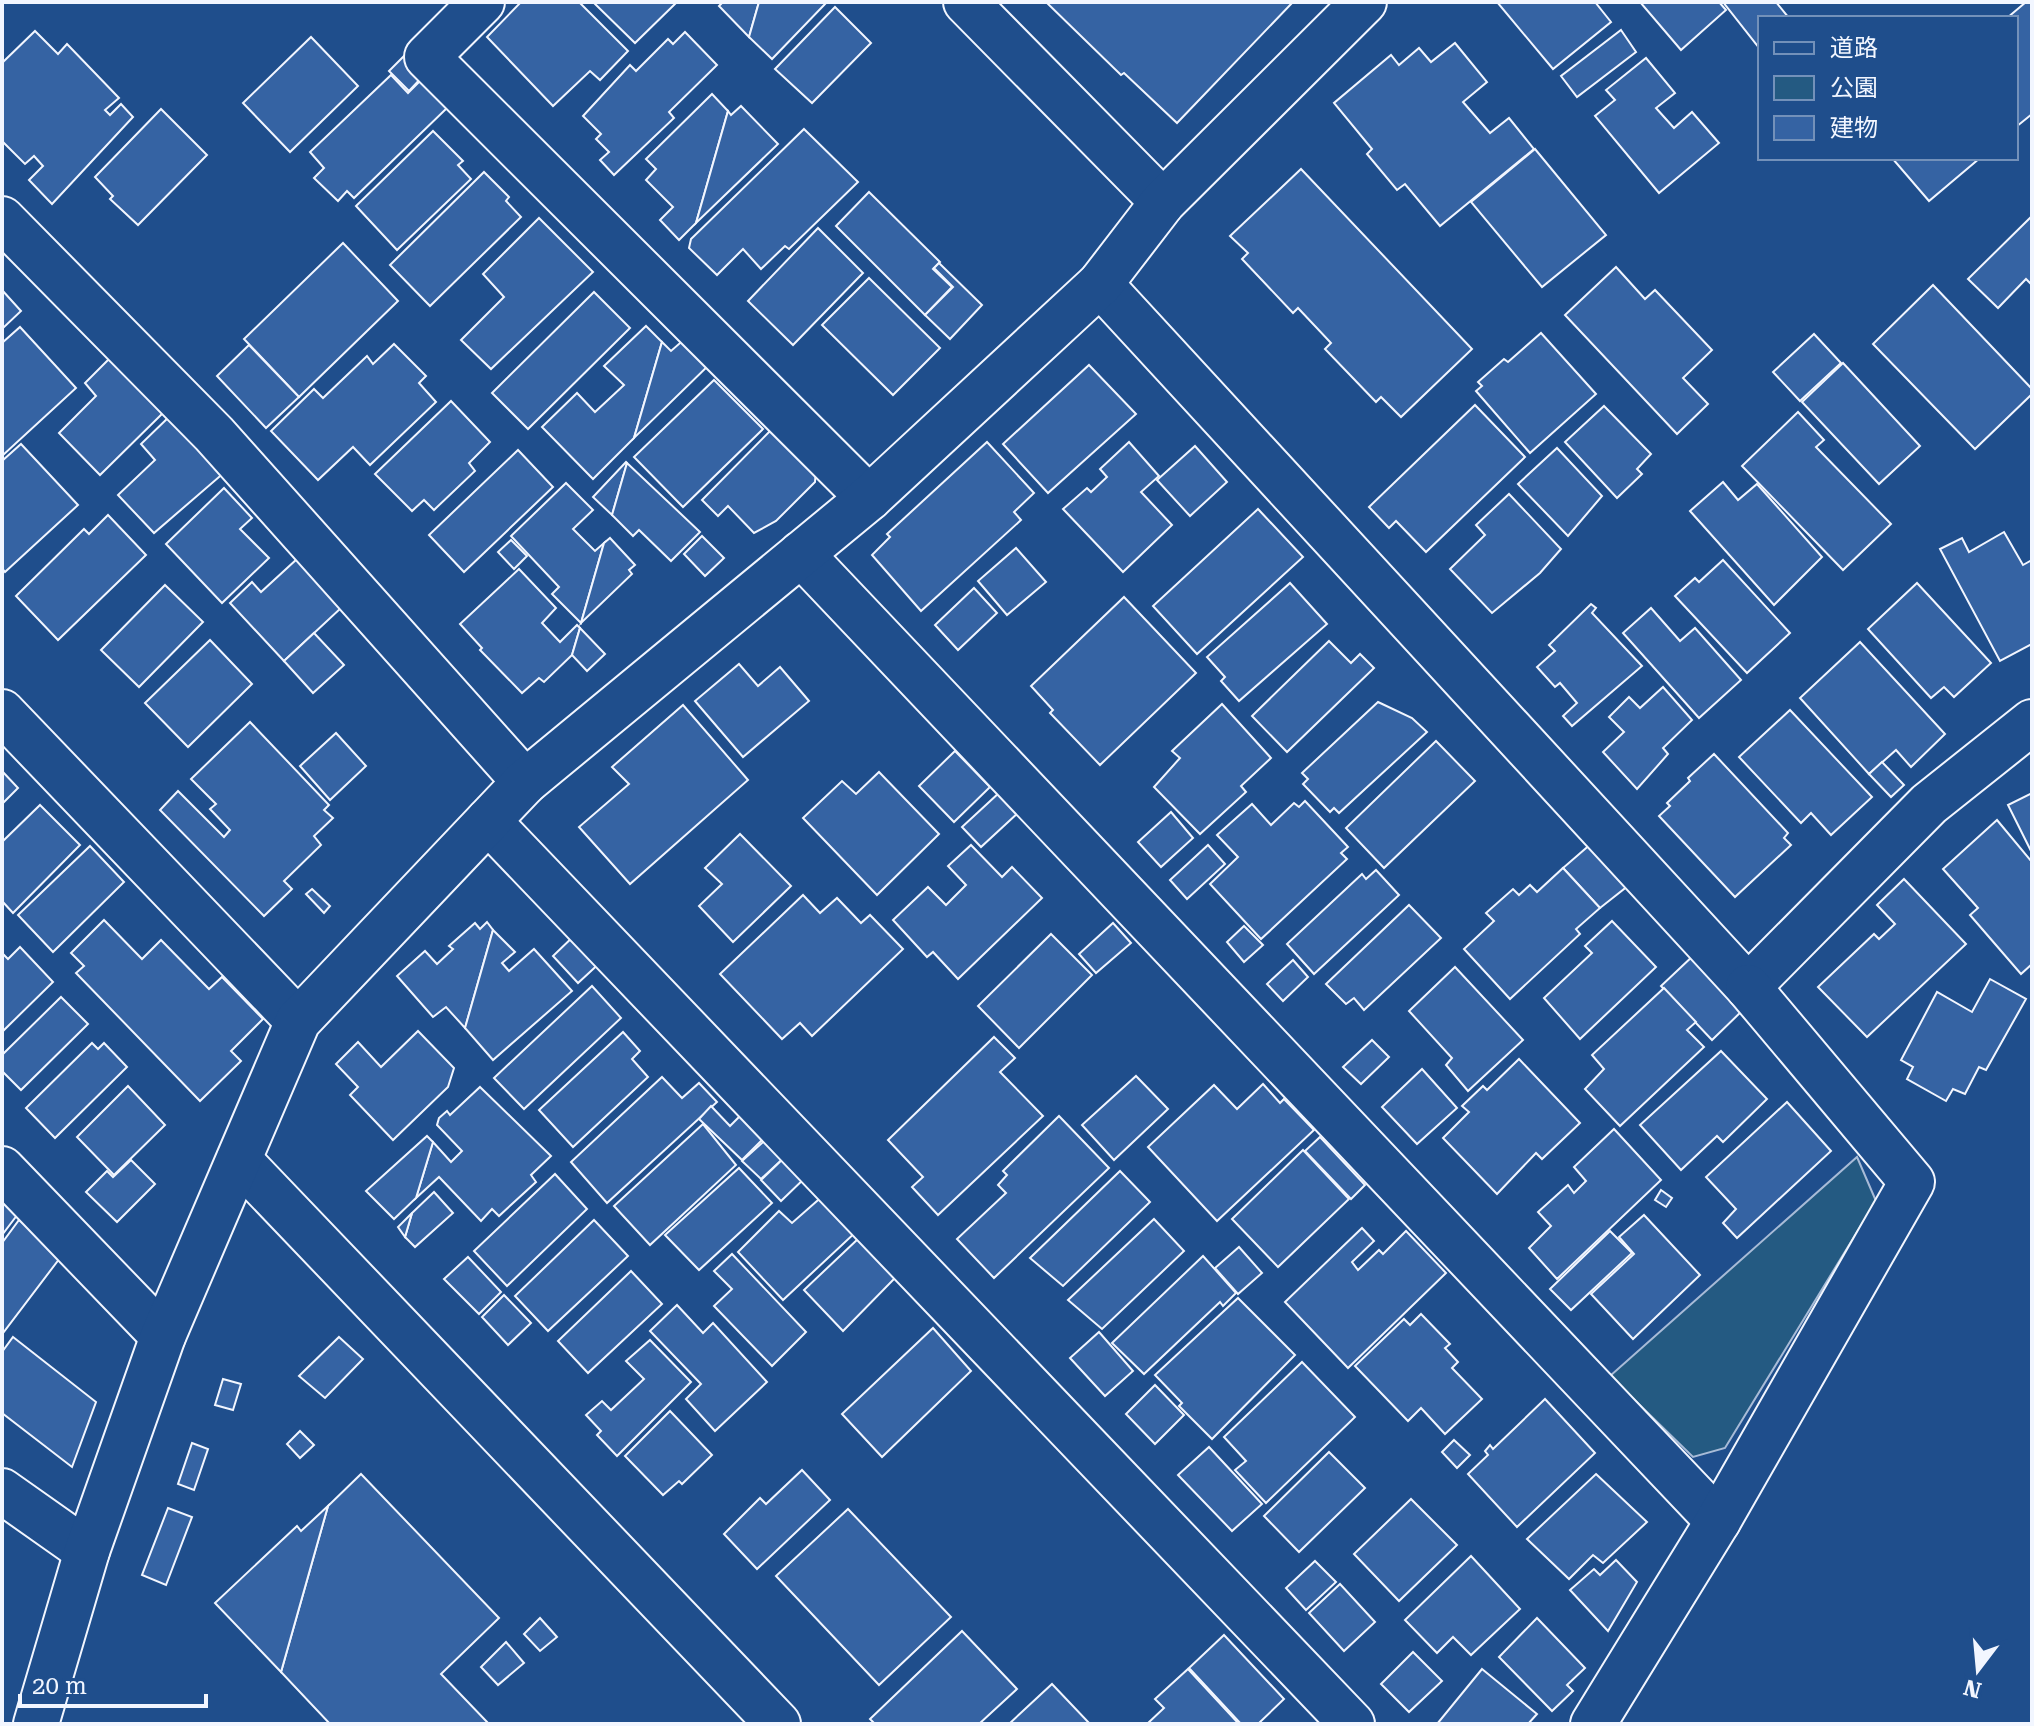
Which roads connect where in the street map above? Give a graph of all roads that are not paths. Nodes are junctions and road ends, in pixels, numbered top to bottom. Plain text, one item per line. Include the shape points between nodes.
1 (482, 2) edge
2 (966, 2) edge
3 (1364, 2) edge
4 (1163, 202) junction
5 (2, 219) edge
6 (1100, 284) junction
7 (869, 498) junction
8 (801, 554) junction
9 (2, 712) edge
10 (2032, 722) edge
11 (525, 782) junction
12 (488, 821) junction
13 (1748, 987) junction
14 (298, 1021) junction
15 (239, 1160) junction
16 (2, 1169) edge
17 (163, 1336) junction
18 (2, 1491) edge
19 (1718, 1521) junction
20 (87, 1551) junction
21 (36, 1724) edge
22 (778, 1724) edge
23 (1352, 1724) edge
24 (1593, 1724) edge

1 - 7 street via 427,57
2 - 4 street
3 - 4 street
4 - 6 street
5 - 11 street via 214,434
6 - 7 street
6 - 13 street
7 - 8 street
8 - 11 street
8 - 19 street
9 - 14 street
10 - 13 street via 1929,804
11 - 12 street
12 - 14 street
12 - 23 street
13 - 19 street via 1912,1182
14 - 15 street
15 - 17 street
15 - 22 street
16 - 17 street
17 - 20 street
18 - 20 street
19 - 24 street
20 - 21 street

